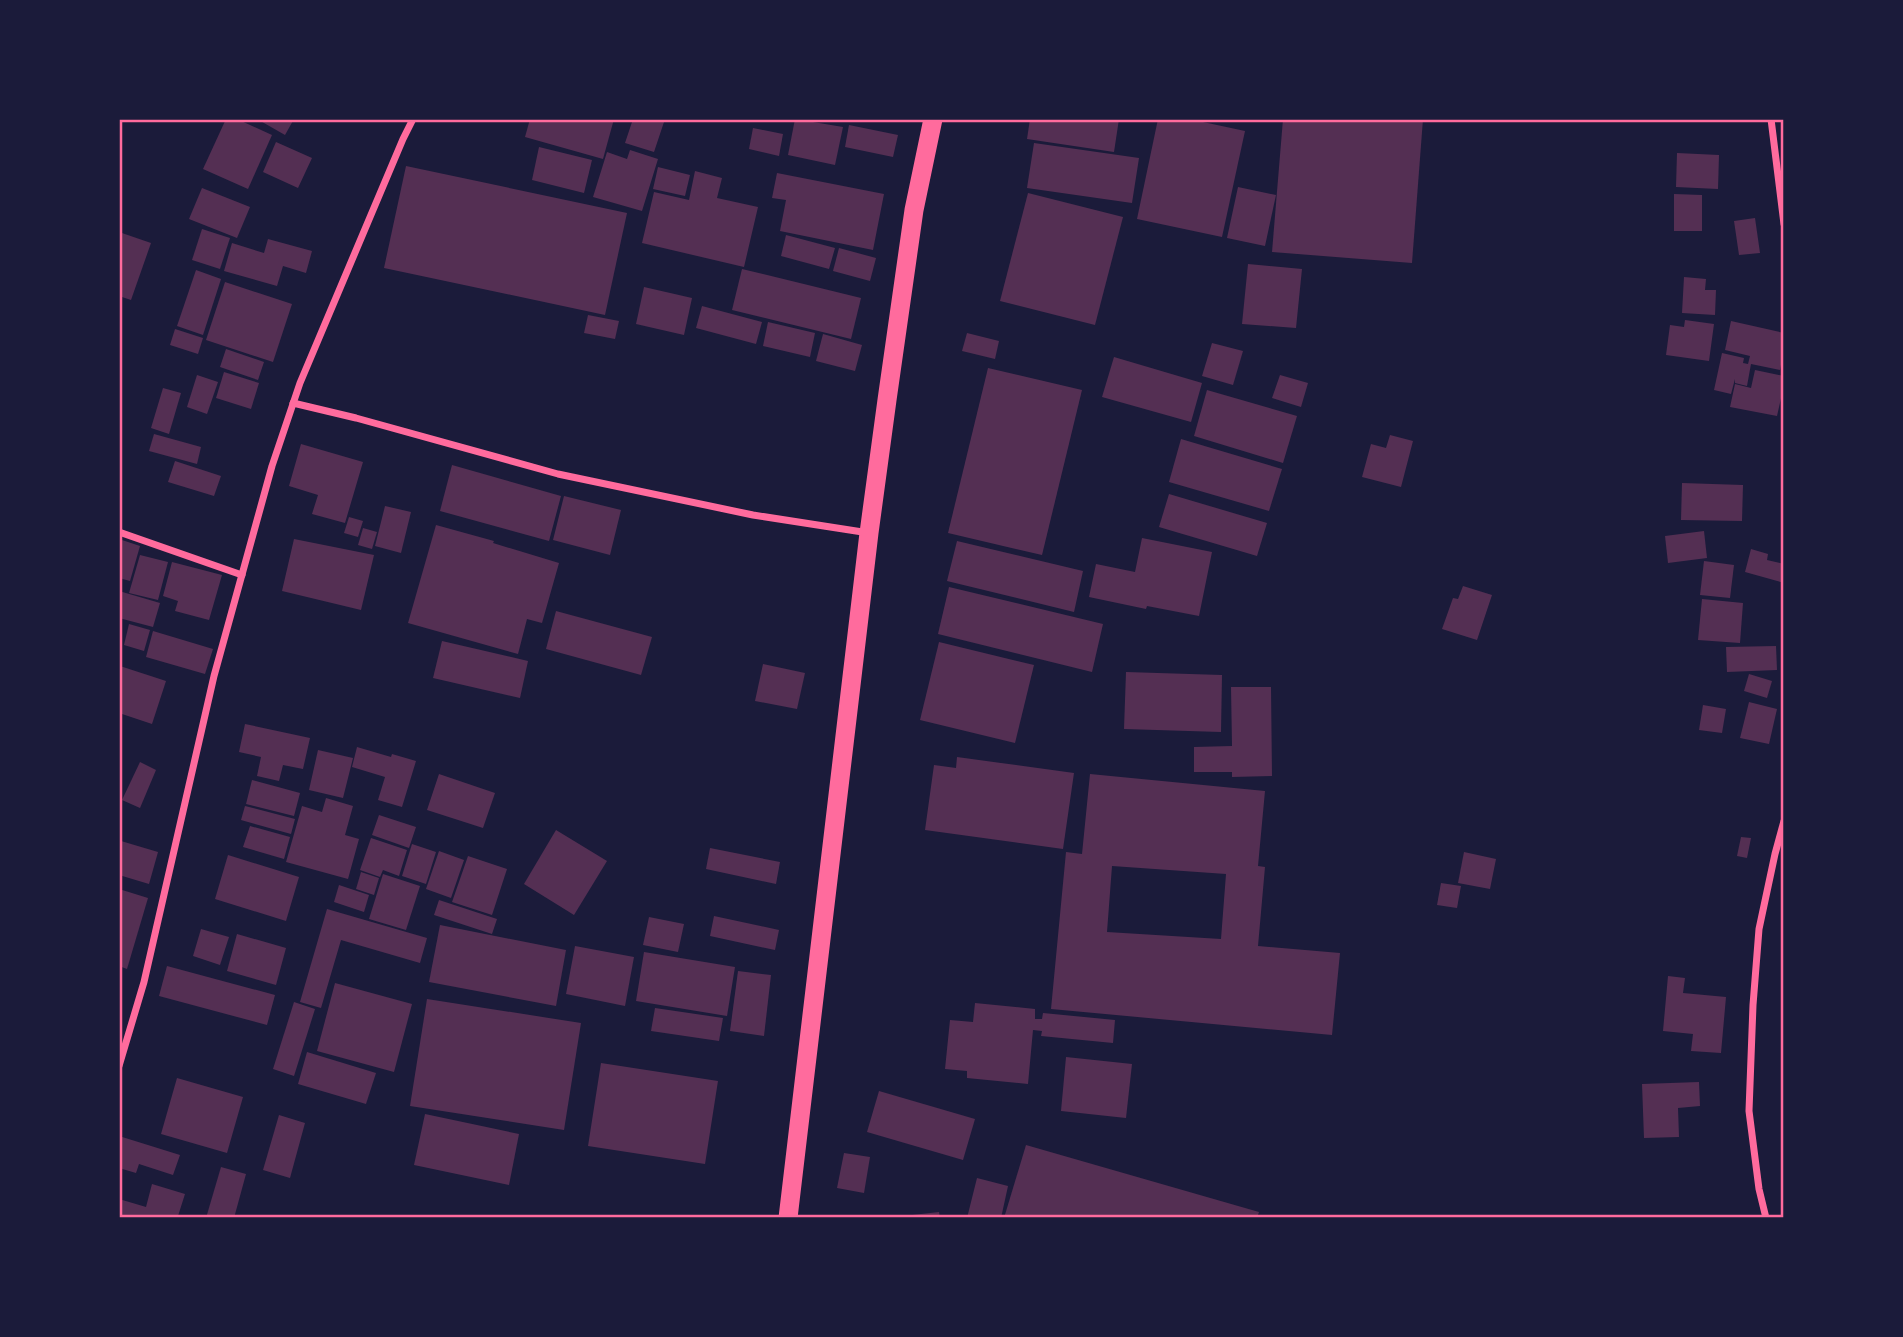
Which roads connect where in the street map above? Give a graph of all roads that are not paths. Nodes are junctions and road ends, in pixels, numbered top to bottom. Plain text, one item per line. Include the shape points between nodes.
1 (413, 119) edge
2 (933, 119) edge
3 (1771, 119) edge
4 (1784, 223) edge
5 (293, 403) junction
6 (119, 532) edge
7 (869, 533) junction
8 (242, 575) junction
9 (1784, 821) edge
10 (119, 1066) edge
11 (788, 1218) edge
12 (1766, 1218) edge

1 - 5 street
2 - 7 highway via 914,210
3 - 4 street
5 - 7 street via 558,474 753,515
5 - 8 street
6 - 8 street
7 - 11 highway
8 - 10 street via 144,982
9 - 12 street via 1759,929 1753,1005 1749,1111

